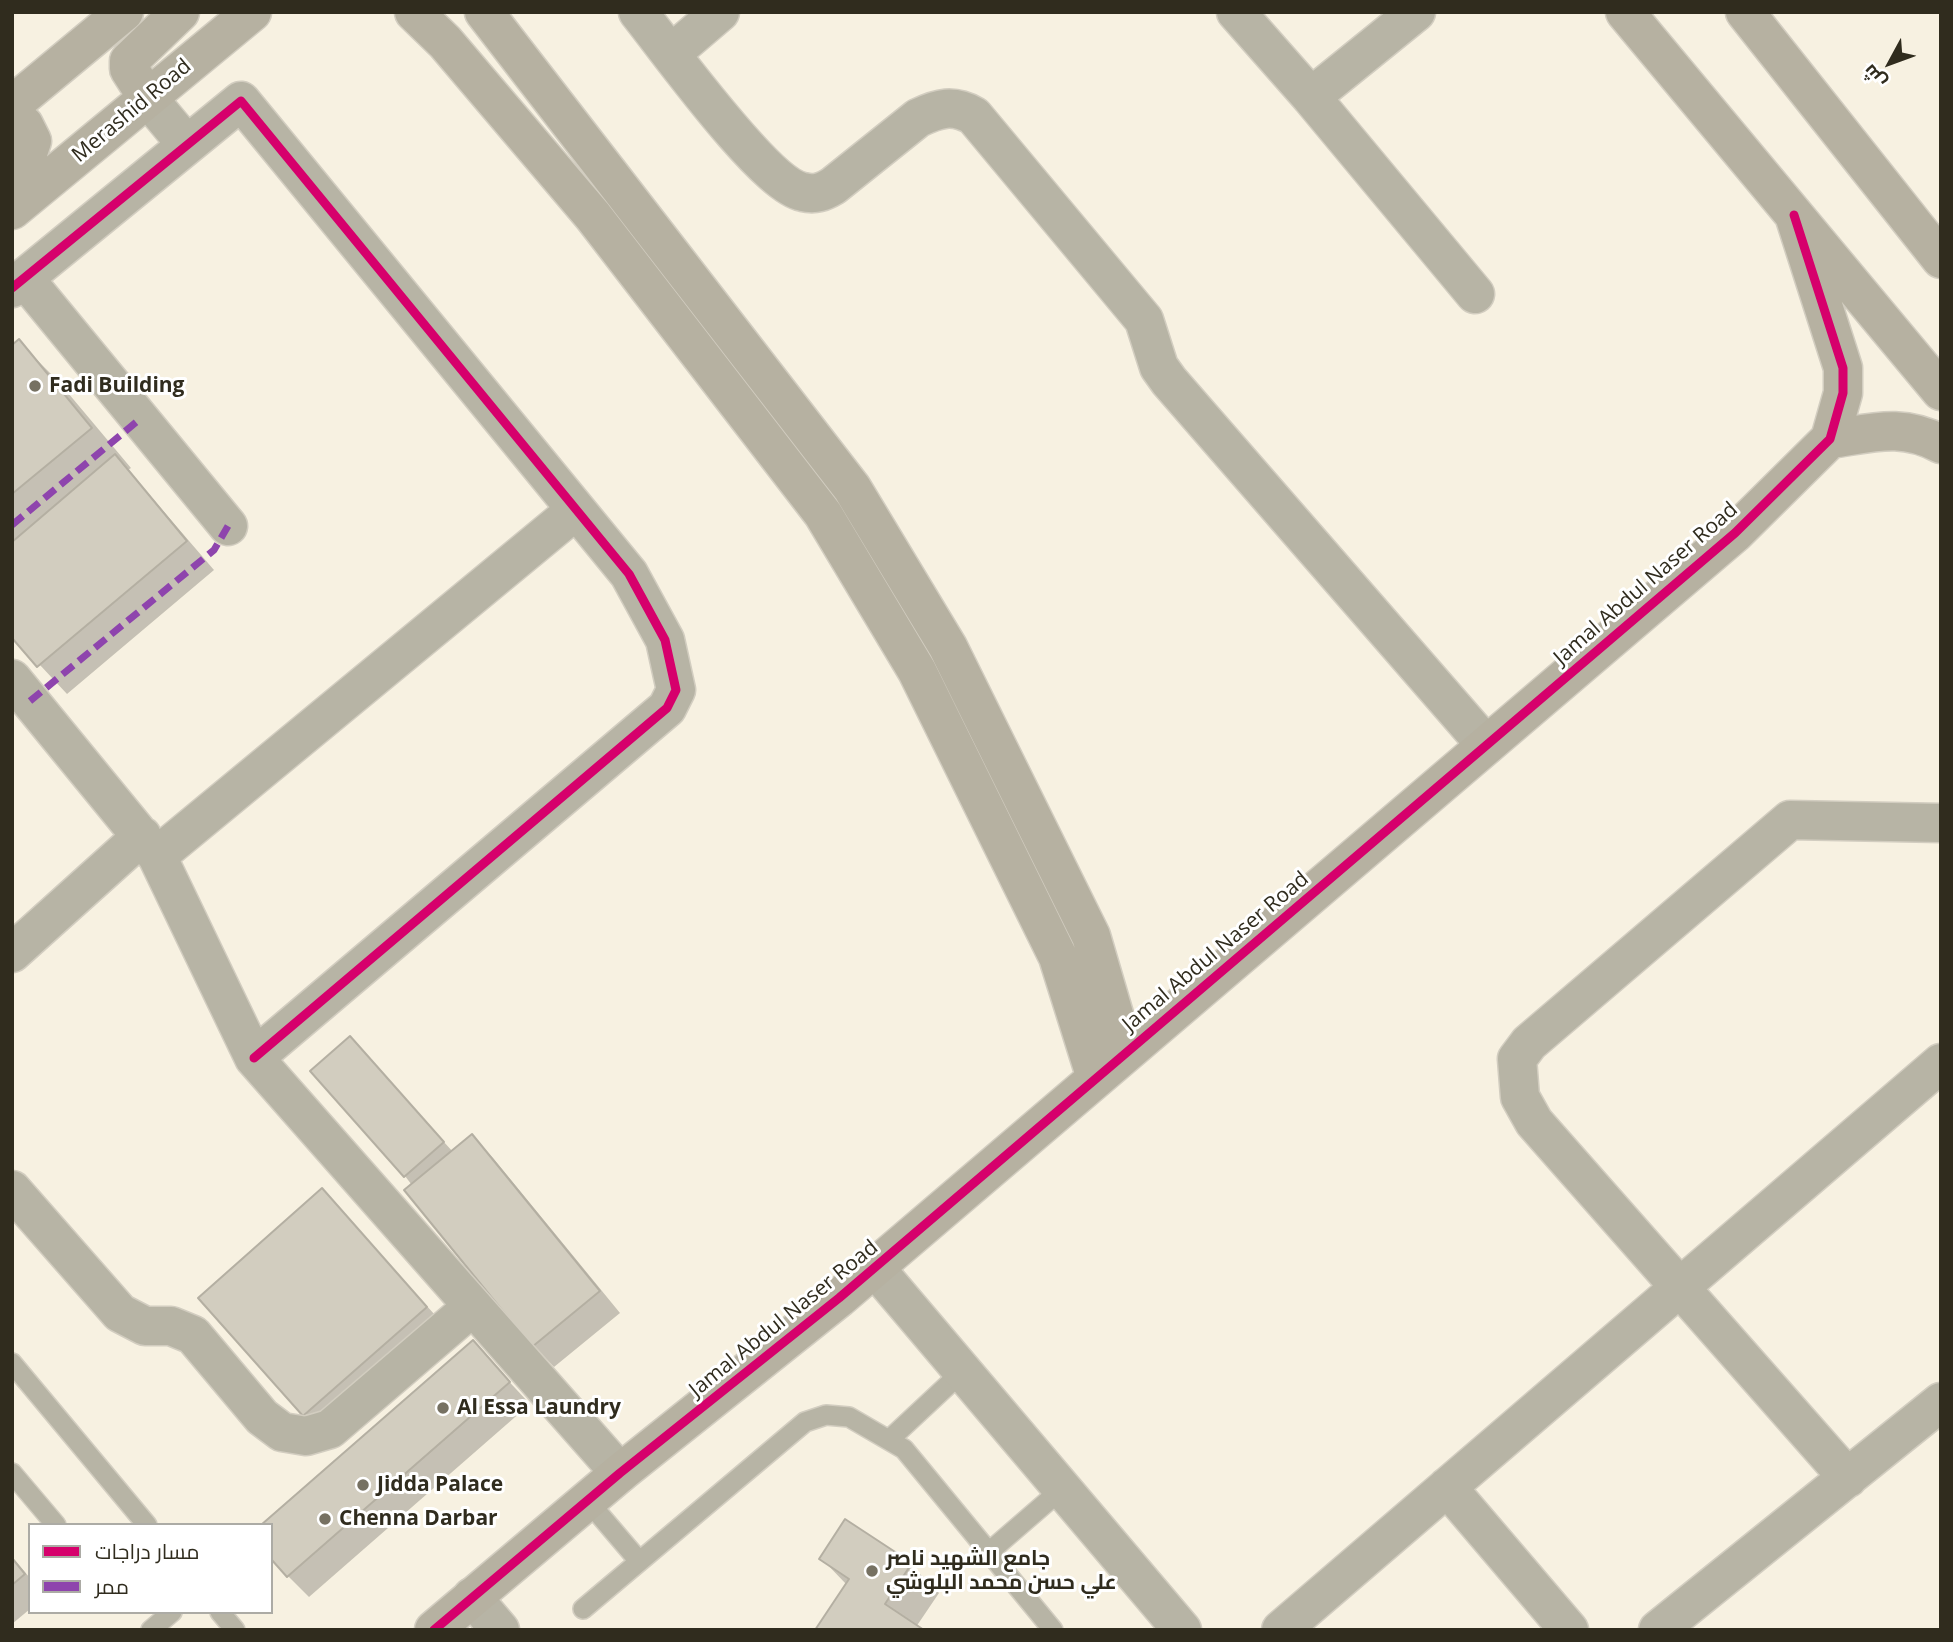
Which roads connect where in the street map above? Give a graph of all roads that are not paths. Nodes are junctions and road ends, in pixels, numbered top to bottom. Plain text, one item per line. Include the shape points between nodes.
1 (124, 12) edge
2 (180, 12) edge
3 (252, 12) edge
4 (414, 12) edge
5 (484, 12) edge
6 (638, 12) edge
7 (720, 12) edge
8 (1236, 12) edge
9 (1416, 12) edge
10 (1625, 12) edge
11 (1745, 12) edge
12 (672, 53) junction
13 (147, 97) junction
14 (1311, 97) junction
15 (12, 105) edge
16 (12, 120) edge
17 (187, 145) junction
18 (12, 173) edge
19 (1898, 209) junction
20 (12, 211) edge
21 (1794, 215) junction
22 (1941, 240) edge
23 (1941, 259) edge
24 (18, 283) edge
25 (1475, 295) dead end
26 (1941, 391) edge
27 (1830, 439) junction
28 (1941, 444) edge
29 (576, 510) junction
30 (228, 526) dead end
31 (12, 679) edge
32 (1486, 745) junction
33 (1941, 823) edge
34 (149, 846) junction
35 (12, 953) edge
36 (1125, 1052) junction
37 (254, 1058) junction
38 (1941, 1063) edge
39 (1096, 1078) junction
40 (12, 1190) edge
41 (875, 1268) junction
42 (1680, 1288) junction
43 (471, 1308) junction
44 (12, 1363) edge
45 (964, 1370) junction
46 (1941, 1402) edge
47 (890, 1438) junction
48 (12, 1473) edge
49 (620, 1473) junction
50 (1848, 1478) junction
51 (1447, 1487) junction
52 (1063, 1488) junction
53 (587, 1500) junction
54 (54, 1523) edge
55 (143, 1523) edge
56 (989, 1552) junction
57 (639, 1561) junction
58 (472, 1597) junction
59 (583, 1609) dead end
60 (170, 1614) edge
61 (222, 1614) edge
62 (151, 1630) edge
63 (235, 1630) edge
64 (434, 1630) edge
65 (499, 1630) edge
66 (1053, 1630) edge
67 (1182, 1630) edge
68 (1281, 1630) edge
69 (1569, 1630) edge
70 (1658, 1630) edge

1 - 15 street
2 - 13 street via 130,61 129,69
3 - 13 street, Merashid Road
4 - 39 street via 593,216 823,514 916,671 1058,957
5 - 36 street via 852,488 948,647 1091,936
6 - 12 street
7 - 12 street
8 - 14 street
9 - 14 street
10 - 21 street
11 - 19 street
12 - 32 street via 760,162 801,192 821,193 833,186 933,111 948,107 974,116 1144,320 1159,367 1169,381
13 - 17 street
13 - 20 street, Merashid Road
14 - 25 street
16 - 18 street via 24,125 32,141 24,162
17 - 24 street
17 - 29 street via 241,101
19 - 22 street
19 - 23 street
21 - 26 street
21 - 27 street, Jamal Abdul Naser Road via 1843,368 1843,393
24 - 30 street
27 - 28 street via 1897,429
27 - 32 street, Jamal Abdul Naser Road via 1735,533
29 - 34 street
29 - 37 street via 629,574 665,640 676,690 667,708
31 - 34 street
32 - 36 street, Jamal Abdul Naser Road
33 - 42 street via 1790,820 1529,1043 1517,1059 1520,1097 1534,1122
34 - 35 street
34 - 37 street
36 - 39 street, Jamal Abdul Naser Road
37 - 43 street
38 - 42 street
39 - 41 street, Jamal Abdul Naser Road
40 - 43 street via 120,1312 145,1326 171,1326 193,1335 262,1418 282,1432 306,1436 330,1429
41 - 45 street
41 - 49 street, Jamal Abdul Naser Road
42 - 50 street
42 - 51 street
43 - 49 street
44 - 55 lane
45 - 47 lane
45 - 52 street
46 - 50 street
47 - 56 lane via 904,1448
47 - 57 lane via 849,1417 826,1415 805,1422
48 - 54 lane
49 - 53 street, Jamal Abdul Naser Road
50 - 70 street
51 - 68 street
51 - 69 street
52 - 56 lane
52 - 67 street
53 - 57 lane
53 - 58 street, Jamal Abdul Naser Road
56 - 66 lane
57 - 59 lane
58 - 64 street, Jamal Abdul Naser Road
58 - 65 street
60 - 62 lane
61 - 63 lane

